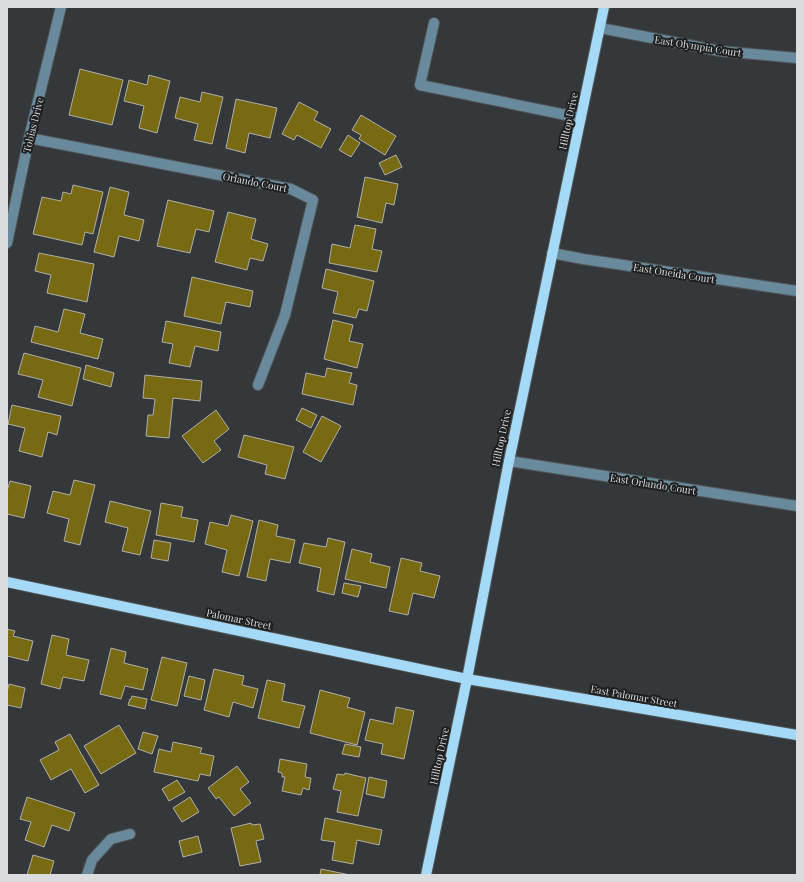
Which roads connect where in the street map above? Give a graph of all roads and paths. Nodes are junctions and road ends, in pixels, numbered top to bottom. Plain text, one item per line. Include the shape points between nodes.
1 (61, 7) edge
2 (604, 7) edge
3 (434, 24) dead end
4 (600, 28) junction
5 (797, 58) edge
6 (582, 118) junction
7 (29, 138) junction
8 (7, 243) edge
9 (552, 253) junction
10 (797, 291) edge
11 (258, 385) dead end
12 (509, 461) junction
13 (797, 506) edge
14 (7, 582) edge
15 (467, 679) junction
16 (797, 735) edge
17 (130, 834) dead end
18 (87, 875) edge
19 (426, 875) edge

1 - 7 street, Tobias Drive
2 - 4 main road, Hilltop Drive
3 - 6 street via 420,85
4 - 5 street, East Olympia Court via 720,51
4 - 6 main road, Hilltop Drive
6 - 9 main road, Hilltop Drive
7 - 8 street, Tobias Drive
7 - 11 street, Orlando Court via 291,189 313,200 285,315
9 - 10 street, East Oneida Court
9 - 12 main road, Hilltop Drive
12 - 13 street, East Orlando Court
12 - 15 main road, Hilltop Drive
14 - 15 main road, Palomar Street
15 - 16 main road, East Palomar Street
15 - 19 main road, Hilltop Drive
17 - 18 street via 110,839 92,860

